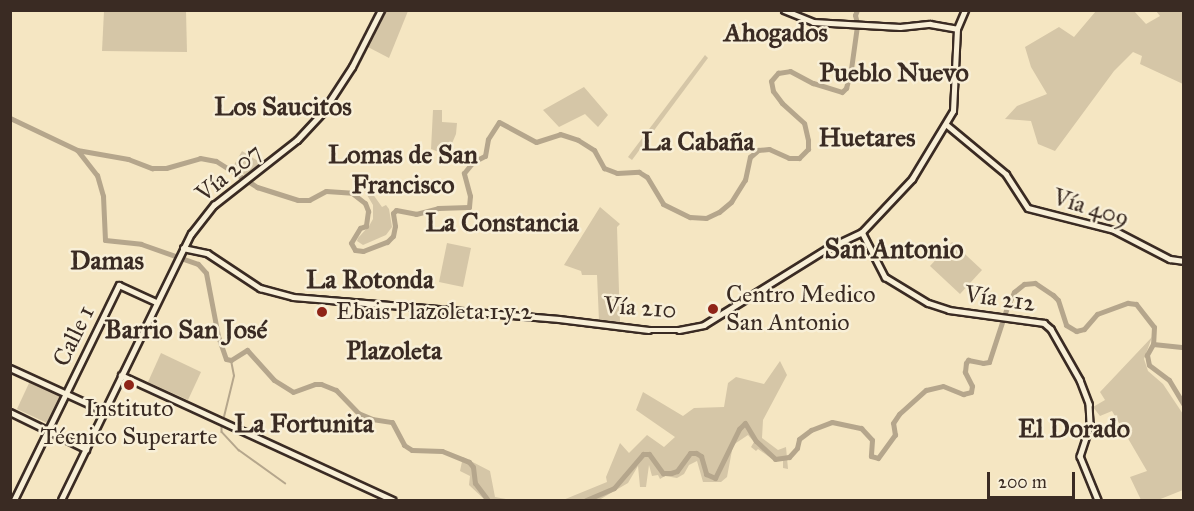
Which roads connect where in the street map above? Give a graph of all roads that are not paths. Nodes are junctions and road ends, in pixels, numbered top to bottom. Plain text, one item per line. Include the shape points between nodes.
1 (381, 10) edge
2 (784, 10) edge
3 (965, 10) edge
4 (957, 29) junction
5 (947, 125) junction
6 (862, 232) junction
7 (190, 234) junction
8 (183, 248) junction
9 (199, 251) junction
10 (1184, 261) edge
11 (154, 303) junction
12 (10, 368) edge
13 (121, 375) junction
14 (67, 393) junction
15 (104, 411) junction
16 (10, 412) edge
17 (49, 431) junction
18 (86, 449) junction
19 (14, 501) edge
20 (61, 501) edge
21 (393, 501) edge
22 (1098, 501) edge

1 - 7 main road, Vía 207 via 352,67 322,113 297,140 214,205
2 - 4 main road via 813,22 930,24
3 - 4 main road, Vía 210
4 - 5 main road, Vía 210 via 956,98
5 - 6 main road, Vía 210 via 912,179
5 - 10 main road, Vía 409 via 1006,174 1028,208 1114,230 1176,262
6 - 9 main road, Vía 210 via 826,249 711,322 667,331 293,297 261,288
6 - 22 main road, Vía 212 via 880,272 890,282 942,308 1048,326 1080,380 1091,412 1080,456
7 - 8 main road, Vía 207
7 - 9 main road via 191,243
8 - 9 main road, Vía 210
8 - 11 main road, Vía 207
11 - 13 main road, Vía 207
11 - 14 main road, Calle 1 via 119,285
12 - 14 main road
13 - 15 main road, Vía 207
13 - 21 main road
14 - 15 main road
14 - 17 main road, Calle 1
15 - 18 main road, Vía 207
16 - 17 main road
17 - 18 main road
17 - 19 main road, Calle 1
18 - 20 main road, Vía 207

